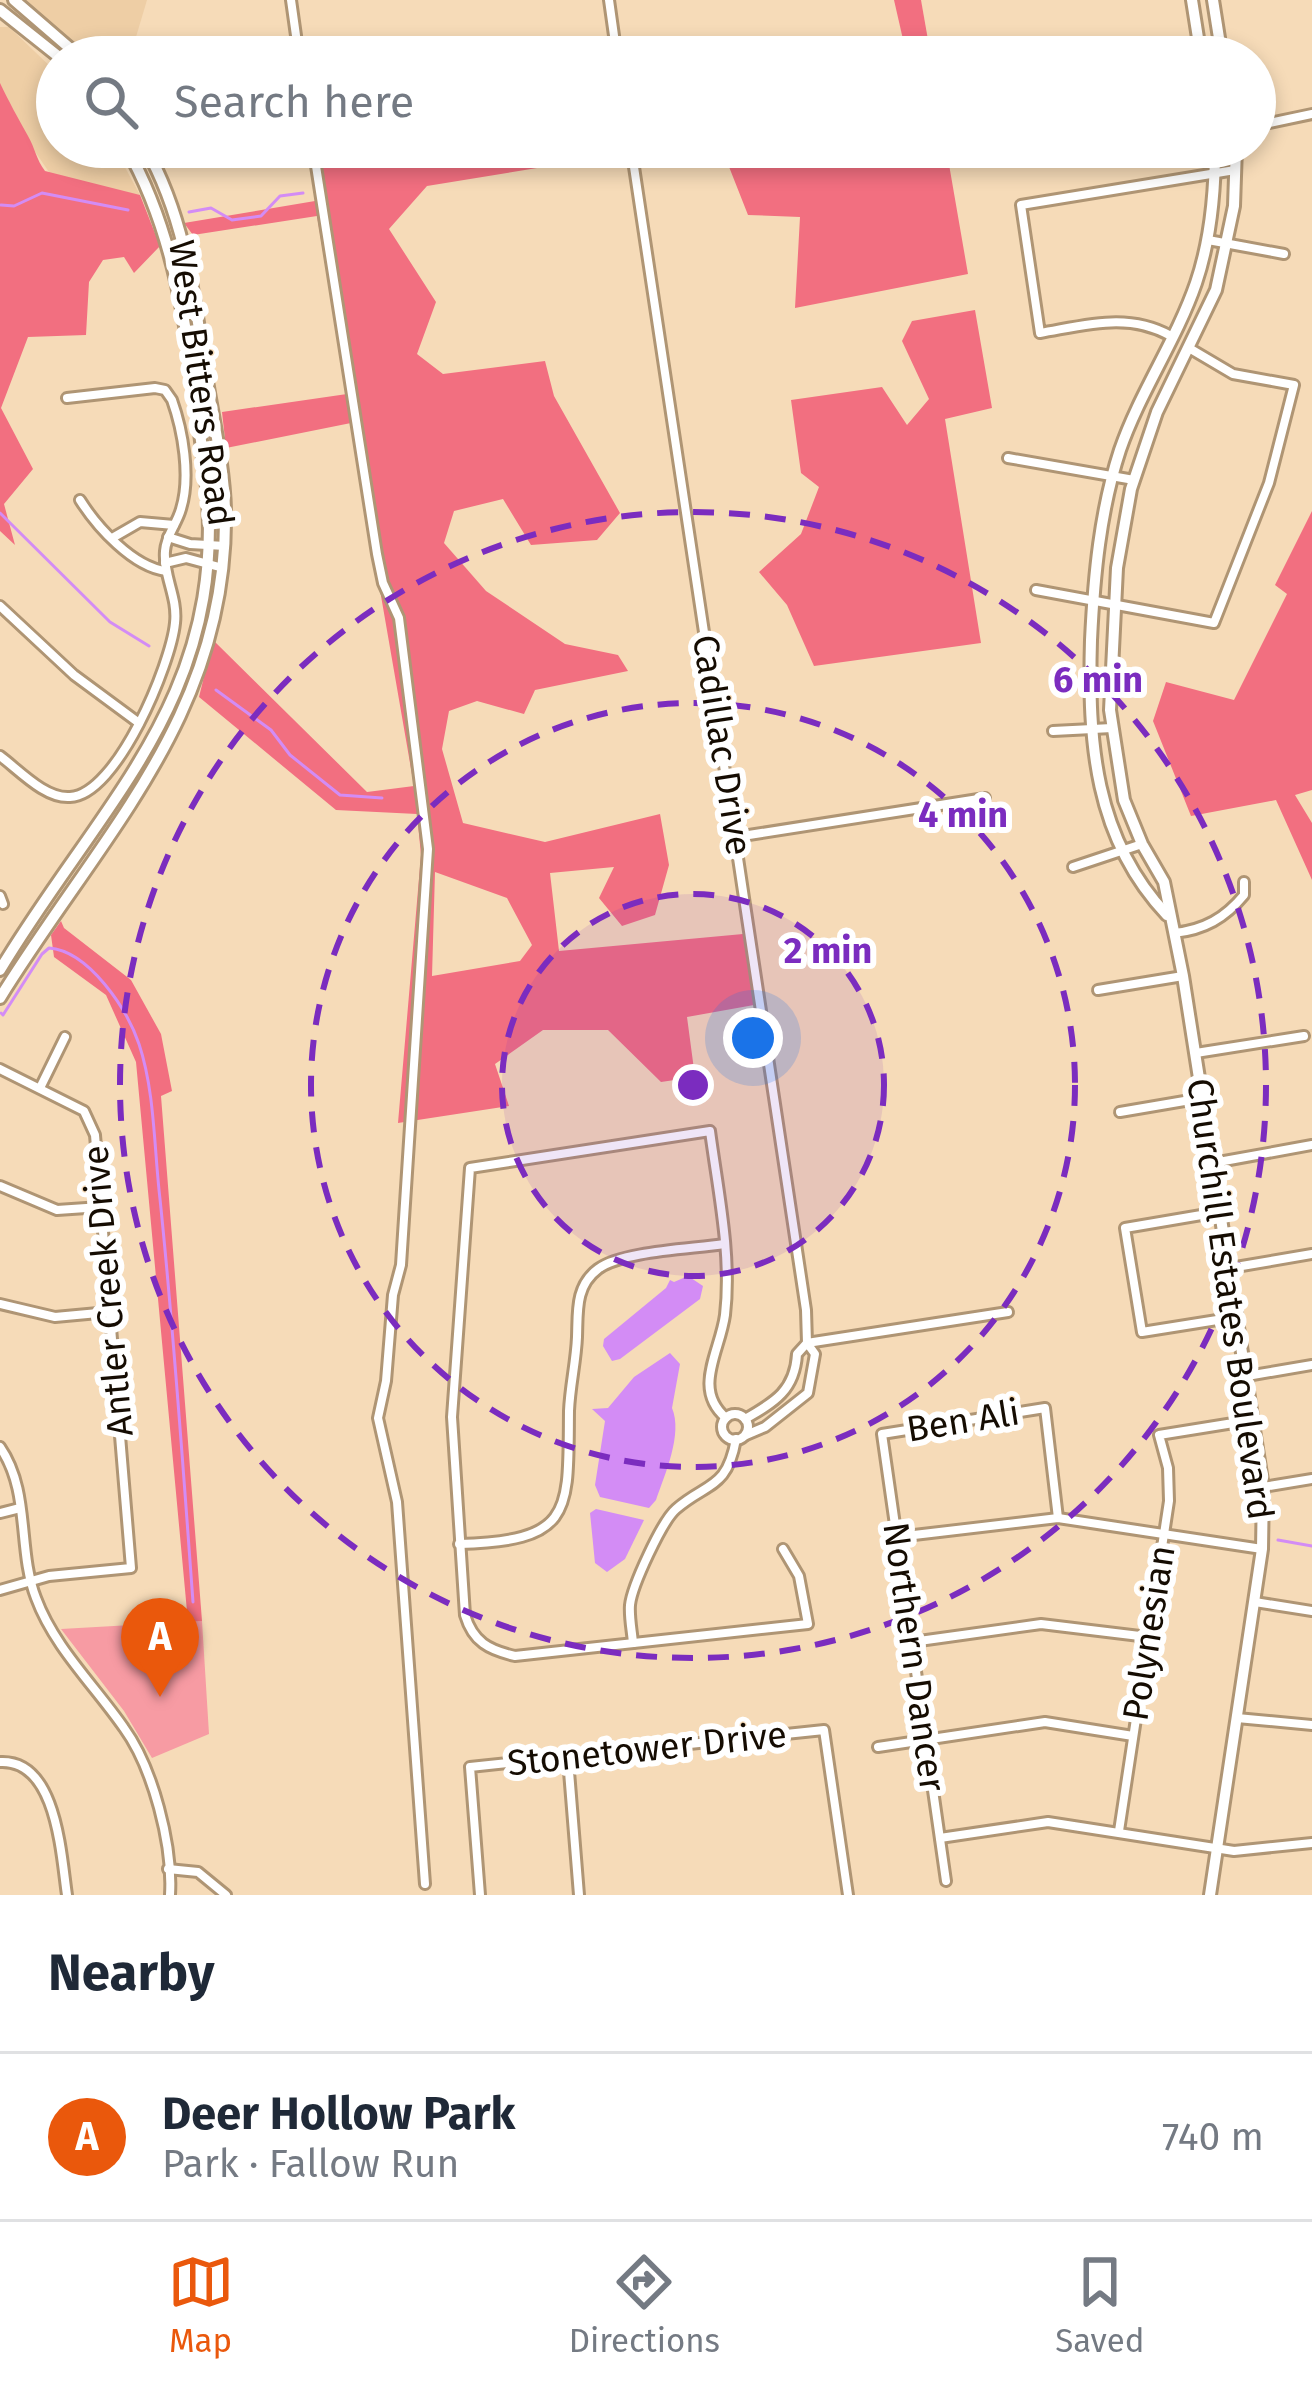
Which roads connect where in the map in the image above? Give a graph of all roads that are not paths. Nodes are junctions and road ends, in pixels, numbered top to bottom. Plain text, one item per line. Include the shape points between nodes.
1 (14, 0) edge
2 (291, 0) edge
3 (609, 0) edge
4 (1192, 0) edge
5 (1214, 0) edge
6 (0, 10) edge
7 (56, 36) edge
8 (296, 36) edge
9 (614, 36) edge
10 (1198, 36) edge
11 (1219, 36) edge
12 (36, 39) edge
13 (1312, 114) edge
14 (1276, 122) edge
15 (136, 168) edge
16 (154, 168) edge
17 (316, 168) edge
18 (634, 168) edge
19 (1214, 168) edge
20 (1236, 170) joint
21 (1214, 174) junction
22 (1208, 240) junction
23 (1228, 245) junction
24 (1284, 254) dead end
25 (199, 328) junction
26 (184, 331) junction
27 (1172, 336) junction
28 (1189, 349) junction
29 (67, 398) dead end
30 (1008, 458) dead end
31 (1113, 476) junction
32 (1134, 479) junction
33 (80, 500) dead end
34 (174, 525) junction
35 (114, 537) junction
36 (168, 537) junction
37 (190, 544) junction
38 (209, 544) junction
39 (224, 546) junction
40 (186, 558) junction
41 (208, 566) junction
42 (166, 567) junction
43 (223, 568) junction
44 (1036, 590) dead end
45 (1094, 598) junction
46 (1114, 602) junction
47 (0, 606) edge
48 (177, 693) junction
49 (190, 700) junction
50 (139, 723) junction
51 (1112, 728) junction
52 (1053, 731) dead end
53 (1091, 732) junction
54 (0, 756) edge
55 (985, 798) dead end
56 (736, 837) junction
57 (1142, 844) junction
58 (1124, 854) junction
59 (1073, 867) dead end
60 (1244, 882) dead end
61 (1170, 917) junction
62 (1174, 933) junction
63 (10, 952) junction
64 (23, 961) junction
65 (0, 970) edge
66 (1184, 976) junction
67 (1099, 990) dead end
68 (0, 998) edge
69 (1304, 1036) dead end
70 (65, 1037) dead end
71 (1196, 1054) junction
72 (0, 1069) edge
73 (40, 1088) junction
74 (1203, 1098) junction
75 (1120, 1112) dead end
76 (1312, 1145) edge
77 (1213, 1162) junction
78 (0, 1186) edge
79 (101, 1207) junction
80 (1221, 1212) junction
81 (724, 1244) junction
82 (1312, 1254) edge
83 (1230, 1268) junction
84 (0, 1304) edge
85 (110, 1312) junction
86 (1007, 1312) dead end
87 (1238, 1316) junction
88 (807, 1343) junction
89 (1312, 1365) edge
90 (795, 1375) junction
91 (1247, 1376) junction
92 (813, 1379) junction
93 (774, 1402) junction
94 (783, 1415) junction
95 (726, 1418) junction
96 (745, 1419) junction
97 (1254, 1420) junction
98 (882, 1433) joint
99 (741, 1437) junction
100 (0, 1448) edge
101 (1312, 1479) edge
102 (1263, 1487) junction
103 (20, 1508) junction
104 (0, 1513) edge
105 (1058, 1518) junction
106 (1165, 1534) junction
107 (897, 1537) junction
108 (459, 1544) junction
109 (783, 1549) dead end
110 (1262, 1549) junction
111 (30, 1579) junction
112 (0, 1590) edge
113 (1255, 1602) junction
114 (1312, 1611) edge
115 (1149, 1637) junction
116 (912, 1642) junction
117 (633, 1643) junction
118 (1237, 1718) junction
119 (1312, 1725) edge
120 (1133, 1736) junction
121 (926, 1740) junction
122 (878, 1747) dead end
123 (568, 1759) junction
124 (0, 1762) edge
125 (1119, 1831) junction
126 (940, 1838) junction
127 (1312, 1843) edge
128 (1218, 1849) junction
129 (168, 1869) junction
130 (946, 1881) dead end
131 (425, 1884) dead end
132 (68, 1895) edge
133 (170, 1895) edge
134 (226, 1895) edge
135 (480, 1895) edge
136 (579, 1895) edge
137 (848, 1895) edge
138 (1210, 1895) edge

1 - 7 street
2 - 8 street
3 - 9 street
4 - 10 street
5 - 11 street
6 - 12 street
13 - 14 street
15 - 26 street, West Bitters Road via 167,244
16 - 25 street, West Bitters Road via 183,240
17 - 131 street via 382,583 399,618 428,849 400,1265 378,1418 397,1502
18 - 56 street, Cadillac Drive
19 - 21 street, Churchill Estates Boulevard
20 - 21 street
20 - 23 street, Churchill Estates Boulevard
21 - 22 street, Churchill Estates Boulevard
21 - 27 street via 1021,205 1040,333 1123,320
22 - 23 street
22 - 27 street, Churchill Estates Boulevard
23 - 24 street
23 - 28 street, Churchill Estates Boulevard
25 - 26 street
25 - 39 street, West Bitters Road
26 - 38 street, West Bitters Road
27 - 31 street, Churchill Estates Boulevard
28 - 32 street, Churchill Estates Boulevard
28 - 46 street via 1232,374 1294,385 1269,483 1214,623
29 - 34 street via 165,390 186,476
30 - 31 street
31 - 32 street
31 - 45 street, Churchill Estates Boulevard
32 - 46 street, Churchill Estates Boulevard
33 - 35 street
34 - 35 street via 140,521
34 - 36 street
35 - 42 street via 143,564
36 - 37 street
36 - 42 street
37 - 38 street
37 - 40 street
38 - 39 street
38 - 41 street, West Bitters Road
39 - 43 street, West Bitters Road
40 - 41 street
40 - 42 street
41 - 43 street
41 - 48 street, West Bitters Road
42 - 50 street via 176,601 170,654
43 - 49 street, West Bitters Road
44 - 45 street
45 - 46 street
45 - 53 street, Churchill Estates Boulevard
46 - 51 street, Churchill Estates Boulevard
47 - 50 street
48 - 49 street
48 - 63 street, West Bitters Road
49 - 64 street, West Bitters Road
50 - 54 street via 97,784 74,798 47,791
51 - 53 street
51 - 57 street, Churchill Estates Boulevard via 1124,800
52 - 53 street
53 - 58 street, Churchill Estates Boulevard via 1104,806
55 - 56 street
56 - 88 street, Cadillac Drive
57 - 58 street
57 - 61 street, Churchill Estates Boulevard via 1164,882
58 - 59 street
58 - 61 street, Churchill Estates Boulevard
60 - 62 street via 1244,895 1218,920
61 - 62 street, Churchill Estates Boulevard
62 - 66 street, Churchill Estates Boulevard
63 - 64 street
63 - 65 street, West Bitters Road
64 - 68 street, West Bitters Road
66 - 67 street
66 - 71 street, Churchill Estates Boulevard
69 - 71 street
70 - 73 street
71 - 74 street, Churchill Estates Boulevard
72 - 73 street, Antler Creek Drive
73 - 79 street, Antler Creek Drive via 91,1120
74 - 75 street
74 - 77 street, Churchill Estates Boulevard
76 - 77 street
77 - 80 street, Churchill Estates Boulevard
78 - 79 street via 57,1210
79 - 85 street, Antler Creek Drive
80 - 83 street, Churchill Estates Boulevard
80 - 87 street via 1125,1228 1142,1332
81 - 95 street via 726,1309 707,1391
81 - 108 street via 594,1272 580,1292 565,1504 530,1538
81 - 108 street via 710,1131 470,1168 452,1418
82 - 83 street
83 - 87 street, Churchill Estates Boulevard
84 - 85 street via 55,1317
85 - 111 street, Antler Creek Drive via 131,1568
86 - 88 street
87 - 91 street, Churchill Estates Boulevard
88 - 90 street
88 - 92 street, Cadillac Drive via 815,1354
89 - 91 street
90 - 92 street
90 - 93 street
91 - 97 street, Churchill Estates Boulevard
92 - 94 street
93 - 94 street
93 - 96 street
94 - 99 street
95 - 96 street
95 - 99 street via 723,1432
96 - 99 street
97 - 102 street, Churchill Estates Boulevard
97 - 106 street, Polynesian via 1159,1435 1169,1478
98 - 105 street, Ben Ali via 1045,1408
98 - 107 street, Northern Dancer
99 - 117 street via 723,1475 665,1525 630,1604
100 - 103 street
101 - 102 street
102 - 110 street, Churchill Estates Boulevard
103 - 104 street
103 - 111 street
105 - 106 street
105 - 107 street
106 - 110 street
106 - 115 street, Polynesian
107 - 116 street, Northern Dancer
108 - 117 street via 465,1615 485,1646 515,1656
109 - 117 street via 800,1576 808,1624
110 - 113 street, Churchill Estates Boulevard
111 - 112 street
111 - 129 street via 50,1628 139,1752
113 - 114 street
113 - 118 street, Churchill Estates Boulevard
115 - 116 street via 1041,1624
115 - 120 street, Polynesian
116 - 121 street, Northern Dancer
118 - 119 street
118 - 128 street, Churchill Estates Boulevard
120 - 121 street via 1045,1722
120 - 125 street, Polynesian
121 - 122 street
121 - 126 street, Northern Dancer
123 - 135 street, Stonetower Drive via 470,1767
123 - 136 street
123 - 137 street, Stonetower Drive via 824,1730
124 - 132 street via 30,1771 49,1800
125 - 126 street via 1048,1822
125 - 128 street
126 - 130 street, Northern Dancer
127 - 128 street
128 - 138 street, Churchill Estates Boulevard
129 - 133 street
129 - 134 street via 198,1872

